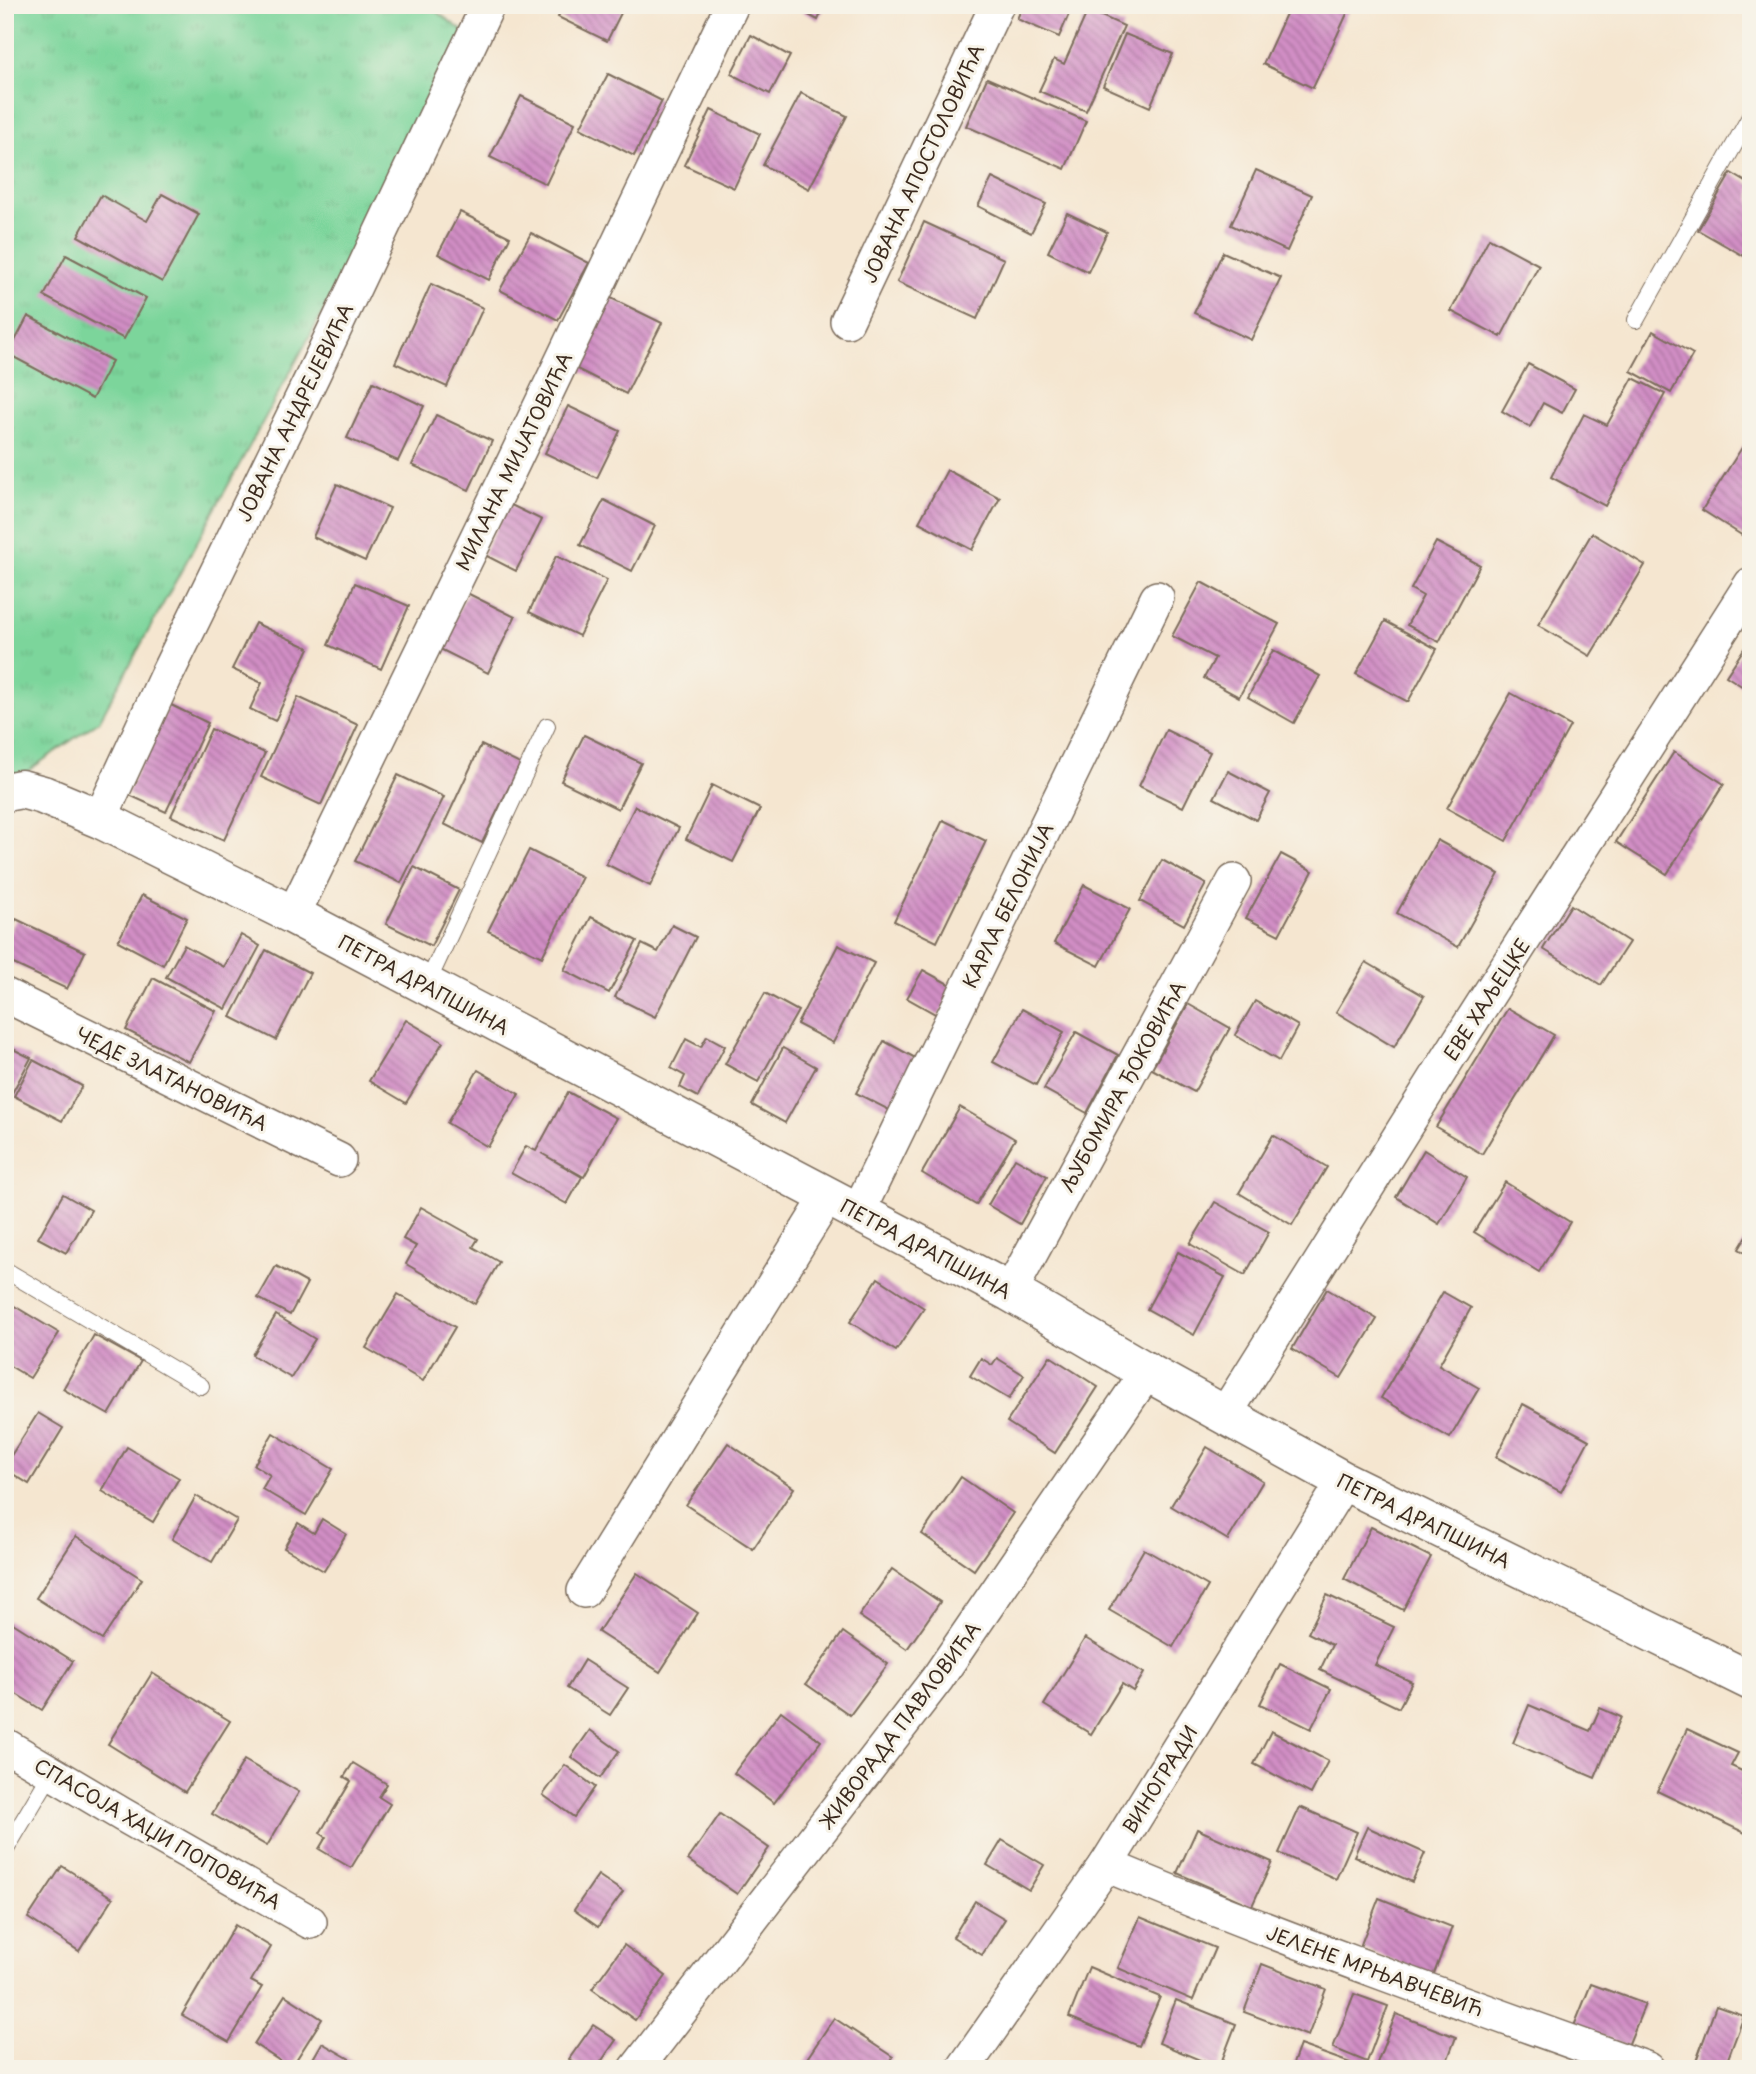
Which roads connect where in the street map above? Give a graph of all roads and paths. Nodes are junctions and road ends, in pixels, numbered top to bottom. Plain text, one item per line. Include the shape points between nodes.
1 (488, 5) edge
2 (732, 5) edge
3 (997, 5) edge
4 (1751, 115) edge
5 (1636, 320) dead end
6 (847, 321) dead end
7 (1751, 584) edge
8 (1157, 598) dead end
9 (547, 726) dead end
10 (5, 792) edge
11 (100, 819) junction
12 (1234, 881) dead end
13 (293, 915) junction
14 (427, 984) junction
15 (5, 995) edge
16 (339, 1160) dead end
17 (843, 1204) junction
18 (5, 1270) edge
19 (1010, 1292) junction
20 (1147, 1372) junction
21 (201, 1386) dead end
22 (1224, 1416) junction
23 (1344, 1481) junction
24 (584, 1591) dead end
25 (1751, 1681) edge
26 (5, 1745) edge
27 (52, 1772) junction
28 (5, 1852) edge
29 (1106, 1865) junction
30 (310, 1922) dead end
31 (636, 2069) edge
32 (963, 2069) edge
33 (1648, 2069) edge

1 - 11 street, ЈОВАНА АНДРЕЈЕВИЋА
2 - 13 street, МИЛАНА МИЈАТОВИЋА
3 - 6 street, ЈОВАНА АПОСТОЛОВИЋА
4 - 5 lane
7 - 22 street, ЕВЕ ХАЉЕЦКЕ
8 - 17 street, КАРЛА БЕЛОНИЈА
9 - 14 lane
10 - 11 street via 21,789 43,795
11 - 13 street, ПЕТРА ДРАПШИНА
12 - 19 street, ЉУБОМИРА ЂОКОВИЋА
13 - 14 street, ПЕТРА ДРАПШИНА
14 - 17 street, ПЕТРА ДРАПШИНА
15 - 16 street, ЧЕДЕ ЗЛАТАНОВИЋА
17 - 19 street, ПЕТРА ДРАПШИНА
17 - 24 street, КАРЛА БЕЛОНИЈА
18 - 21 lane
19 - 20 street, ПЕТРА ДРАПШИНА
20 - 22 street, ПЕТРА ДРАПШИНА
20 - 31 street, ЖИВОРАДА ПАВЛОВИЋА via 937,1679
22 - 23 street, ПЕТРА ДРАПШИНА
23 - 25 street, ПЕТРА ДРАПШИНА
23 - 29 street, ВИНОГРАДИ
26 - 27 street, СПАСОЈА ХАЏИ ПОПОВИЋА
27 - 28 lane
27 - 30 street, СПАСОЈА ХАЏИ ПОПОВИЋА
29 - 32 street, ВИНОГРАДИ
29 - 33 street, ЈЕЛЕНЕ МРЊАВЧЕВИЋ via 1387,1976

